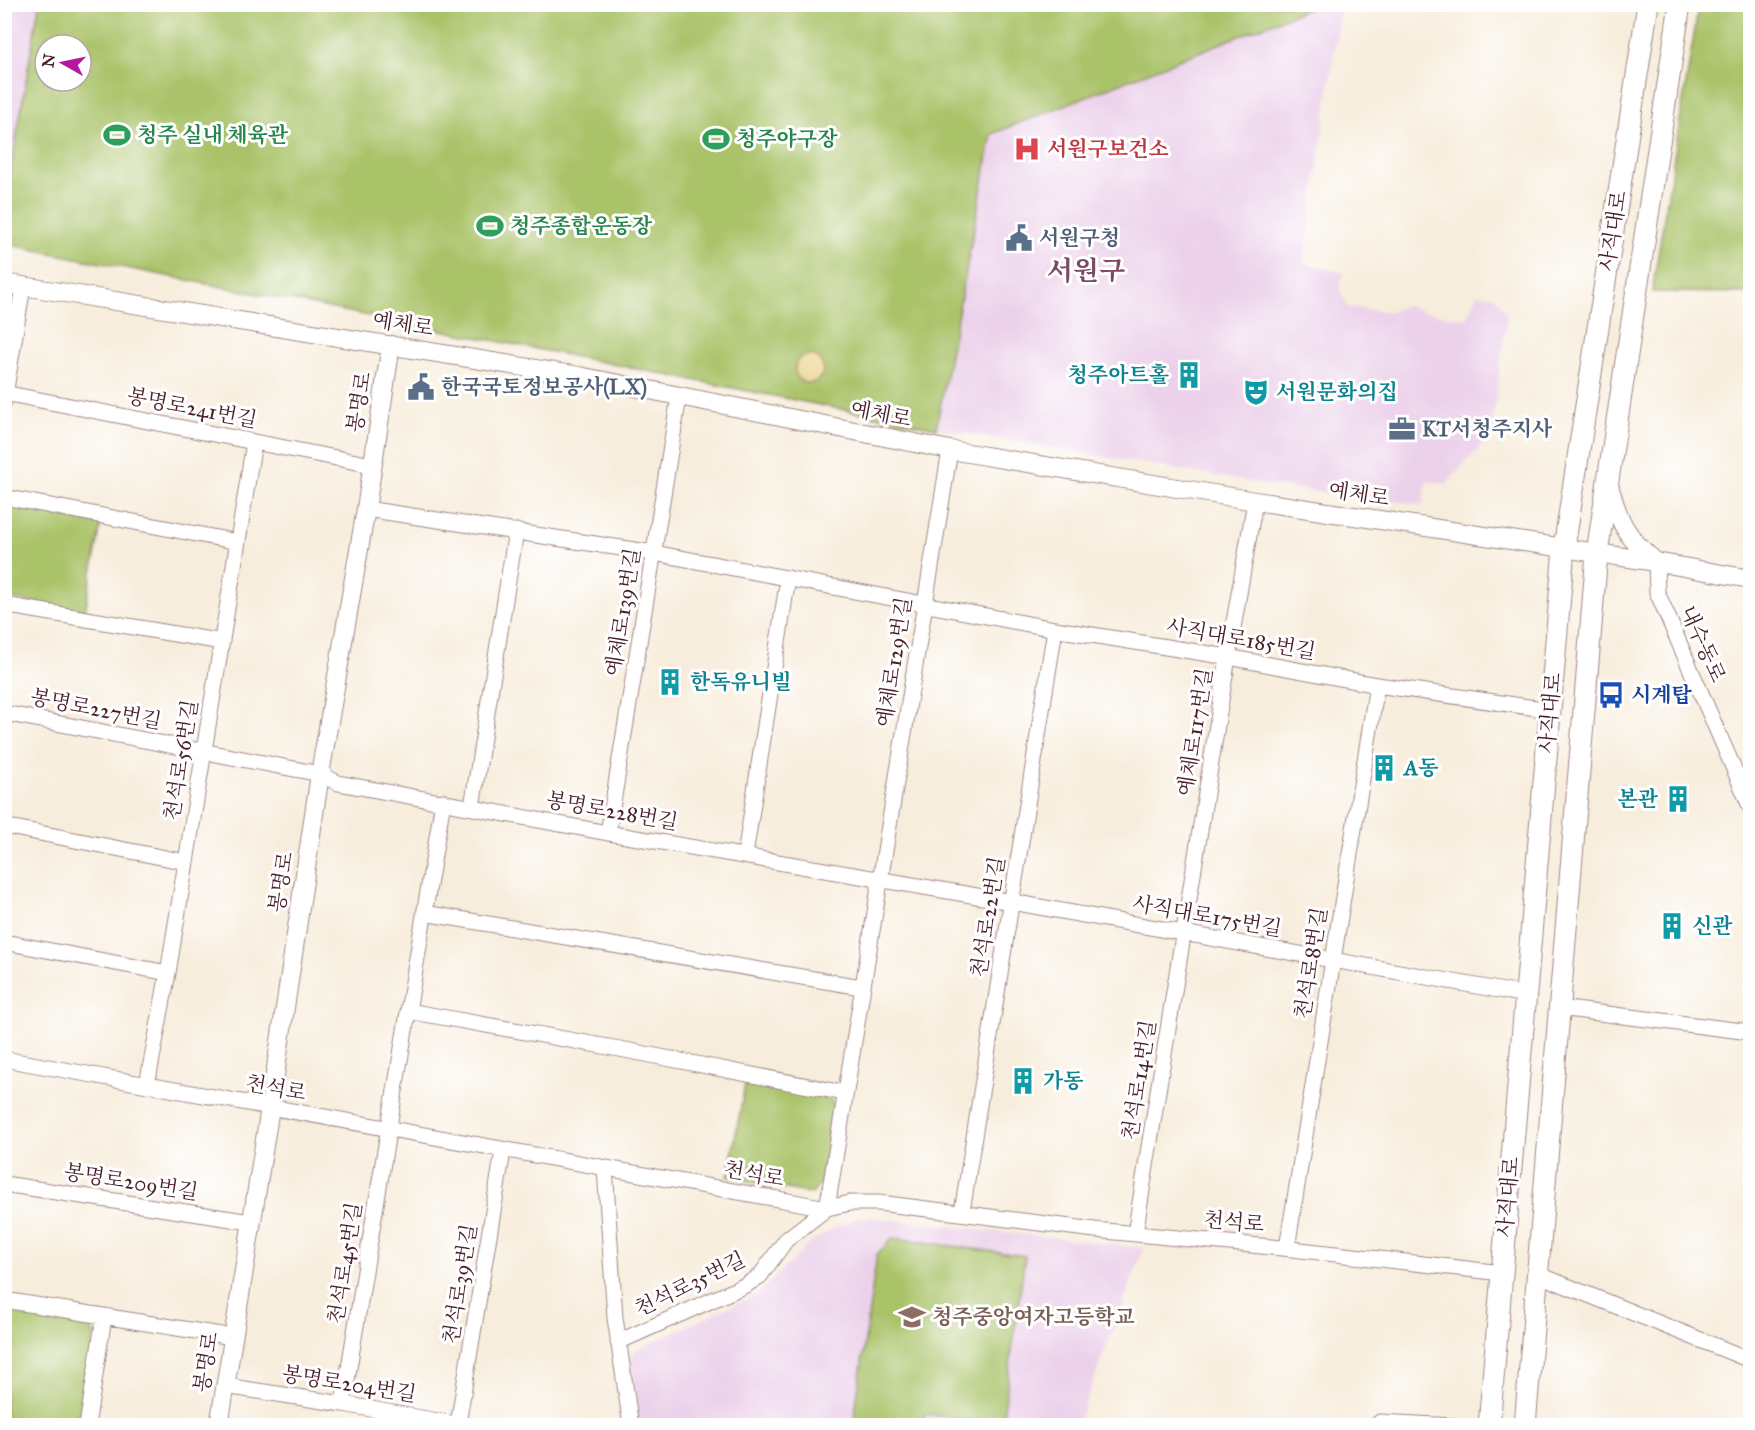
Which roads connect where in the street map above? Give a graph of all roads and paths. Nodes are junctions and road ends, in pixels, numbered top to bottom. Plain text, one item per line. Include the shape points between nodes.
1 (6, 4) edge
2 (1648, 4) edge
3 (1680, 4) edge
4 (4, 15) edge
5 (4, 283) edge
6 (23, 286) junction
7 (391, 345) junction
8 (5, 396) edge
9 (679, 397) junction
10 (254, 442) junction
11 (950, 450) junction
12 (372, 465) junction
13 (1608, 481) junction
14 (4, 497) edge
15 (1255, 501) junction
16 (366, 510) junction
17 (516, 531) junction
18 (238, 542) junction
19 (1564, 548) junction
20 (654, 553) junction
21 (1597, 554) junction
22 (1656, 562) junction
23 (788, 578) junction
24 (1750, 579) edge
25 (924, 604) junction
26 (4, 605) edge
27 (1055, 629) junction
28 (222, 642) junction
29 (1227, 657) junction
30 (1377, 685) junction
31 (1550, 710) junction
32 (4, 713) edge
33 (204, 750) junction
34 (320, 774) junction
35 (443, 801) junction
36 (1750, 806) edge
37 (472, 807) junction
38 (4, 826) edge
39 (608, 833) junction
40 (745, 855) junction
41 (186, 862) junction
42 (881, 880) junction
43 (1012, 902) junction
44 (424, 913) junction
45 (1185, 933) junction
46 (4, 942) edge
47 (1332, 959) junction
48 (168, 973) junction
49 (861, 987) junction
50 (1526, 995) junction
51 (1559, 1008) junction
52 (408, 1011) junction
53 (1750, 1032) edge
54 (4, 1059) edge
55 (147, 1086) junction
56 (844, 1093) junction
57 (270, 1108) junction
58 (388, 1129) junction
59 (503, 1151) junction
60 (605, 1168) junction
61 (4, 1184) edge
62 (827, 1208) junction
63 (962, 1212) junction
64 (251, 1222) junction
65 (1135, 1234) junction
66 (1287, 1248) junction
67 (1502, 1273) junction
68 (1538, 1274) junction
69 (4, 1300) edge
70 (104, 1317) junction
71 (233, 1336) junction
72 (618, 1342) junction
73 (1750, 1360) edge
74 (225, 1386) junction
75 (343, 1404) junction
76 (87, 1425) edge
77 (219, 1425) edge
78 (462, 1425) edge
79 (631, 1425) edge
80 (1376, 1425) edge
81 (1453, 1425) edge
82 (1489, 1425) edge
83 (1525, 1425) edge

1 - 4 street
2 - 19 main road, 사직대로
3 - 13 main road, 사직대로
5 - 6 street, 예체로
6 - 7 street, 예체로
6 - 8 street
7 - 9 street, 예체로
7 - 12 street, 봉명로
8 - 10 street, 봉명로241번길
9 - 11 street, 예체로
9 - 20 street, 예체로139번길
10 - 12 street, 봉명로241번길
10 - 18 street, 천석로56번길
11 - 15 street, 예체로
11 - 25 street, 예체로129번길
12 - 16 street, 봉명로
13 - 21 main road, 사직대로
13 - 22 street via 1628,536
14 - 18 street
15 - 19 street, 예체로
15 - 29 street, 예체로117번길
16 - 17 street, 사직대로185번길
16 - 34 street, 봉명로
17 - 20 street, 사직대로185번길
17 - 37 street
18 - 28 street, 천석로56번길
19 - 21 street, 예체로
19 - 31 main road, 사직대로
20 - 23 street, 사직대로185번길
20 - 39 street, 예체로139번길
21 - 22 street, 예체로
21 - 51 main road, 사직대로
22 - 24 street, 예체로
22 - 36 street, 내수동로 via 1657,592
23 - 25 street, 사직대로185번길
23 - 40 street
25 - 27 street, 사직대로185번길
25 - 42 street, 예체로129번길
26 - 28 street
27 - 29 street, 사직대로185번길
27 - 43 street, 천석로22번길
28 - 33 street, 천석로56번길
29 - 30 street, 사직대로185번길
29 - 45 street, 예체로117번길
30 - 31 street, 사직대로185번길
30 - 47 street, 천석로8번길
31 - 50 main road, 사직대로
32 - 33 street, 봉명로227번길
33 - 34 street, 봉명로227번길
33 - 41 street, 천석로56번길
34 - 35 street, 봉명로228번길 via 338,783
34 - 57 street, 봉명로
35 - 37 street, 봉명로228번길
35 - 44 street, 천석로45번길
37 - 39 street, 봉명로228번길
38 - 41 street
39 - 40 street, 봉명로228번길
40 - 42 street, 봉명로228번길
41 - 48 street, 천석로56번길
42 - 43 street, 사직대로175번길
42 - 49 street, 예체로129번길
43 - 45 street, 사직대로175번길
43 - 63 street, 천석로22번길
44 - 49 street
44 - 52 street, 천석로45번길
45 - 47 street, 사직대로175번길
45 - 65 street, 천석로14번길
46 - 48 street
47 - 50 street, 사직대로175번길
47 - 66 street, 천석로8번길
48 - 55 street, 천석로56번길
49 - 56 street, 예체로129번길
50 - 67 main road, 사직대로
51 - 53 street
51 - 68 main road, 사직대로
52 - 56 street
52 - 58 street, 천석로45번길
54 - 55 street, 천석로
55 - 57 street, 천석로
56 - 62 street, 예체로129번길
57 - 58 street, 천석로
57 - 64 street, 봉명로
58 - 59 street, 천석로
58 - 75 street, 천석로45번길
59 - 60 street, 천석로
59 - 78 street, 천석로39번길
60 - 62 street, 천석로
60 - 72 street, 천석로35번길
61 - 64 street, 봉명로209번길
62 - 63 street, 천석로 via 879,1203
62 - 72 street, 천석로35번길 via 786,1240 760,1276 746,1285
63 - 65 street, 천석로
64 - 71 street, 봉명로
65 - 66 street, 천석로
66 - 67 street, 천석로
67 - 82 main road, 사직대로
68 - 73 street
68 - 83 main road, 사직대로
69 - 70 street
70 - 71 street
70 - 76 street
71 - 74 street, 봉명로
72 - 79 street, 천석로35번길
74 - 75 street, 봉명로204번길
74 - 77 street, 봉명로
75 - 78 street, 봉명로204번길
80 - 81 street

